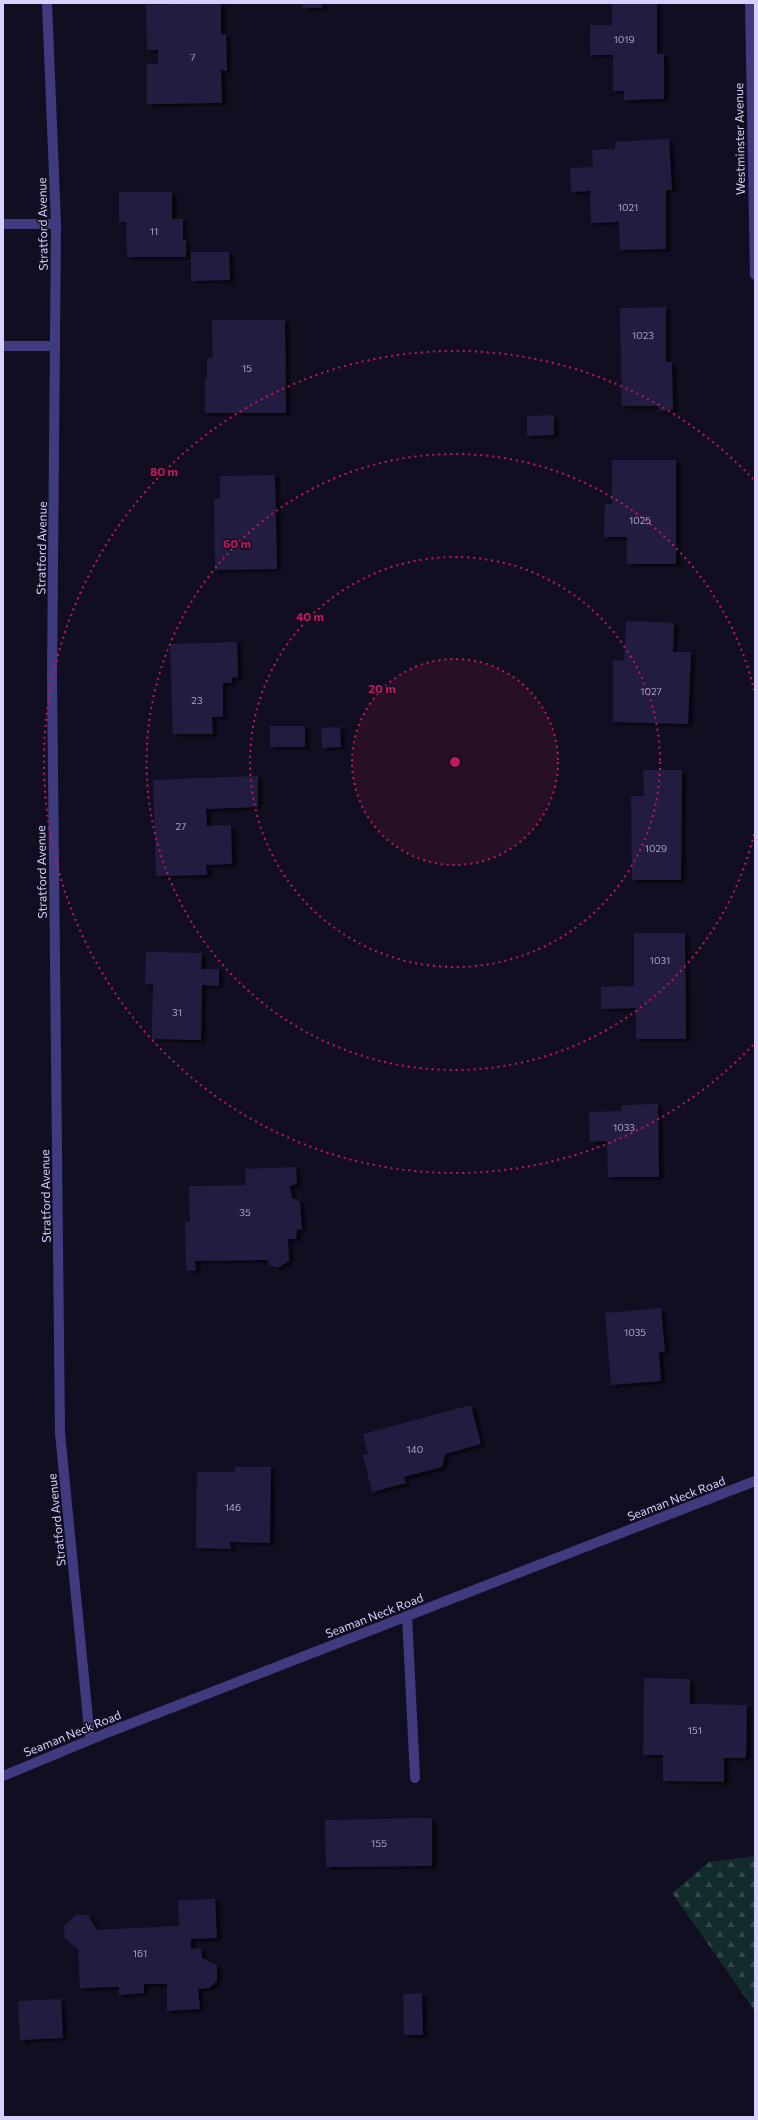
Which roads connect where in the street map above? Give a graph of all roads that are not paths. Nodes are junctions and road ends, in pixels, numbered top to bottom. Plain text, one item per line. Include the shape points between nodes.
1 (47, 3) edge
2 (750, 3) edge
3 (3, 224) edge
4 (56, 224) junction
5 (755, 274) edge
6 (3, 346) edge
7 (55, 346) junction
8 (755, 1481) edge
9 (407, 1616) junction
10 (90, 1739) junction
11 (3, 1776) edge
12 (415, 1778) dead end

1 - 4 street, Stratford Avenue
2 - 5 street, Westminster Avenue
3 - 4 street
4 - 7 street, Stratford Avenue
6 - 7 street
7 - 10 street, Stratford Avenue via 52,678 60,1434
8 - 9 street, Seaman Neck Road
9 - 10 street, Seaman Neck Road
9 - 12 street
10 - 11 street, Seaman Neck Road

